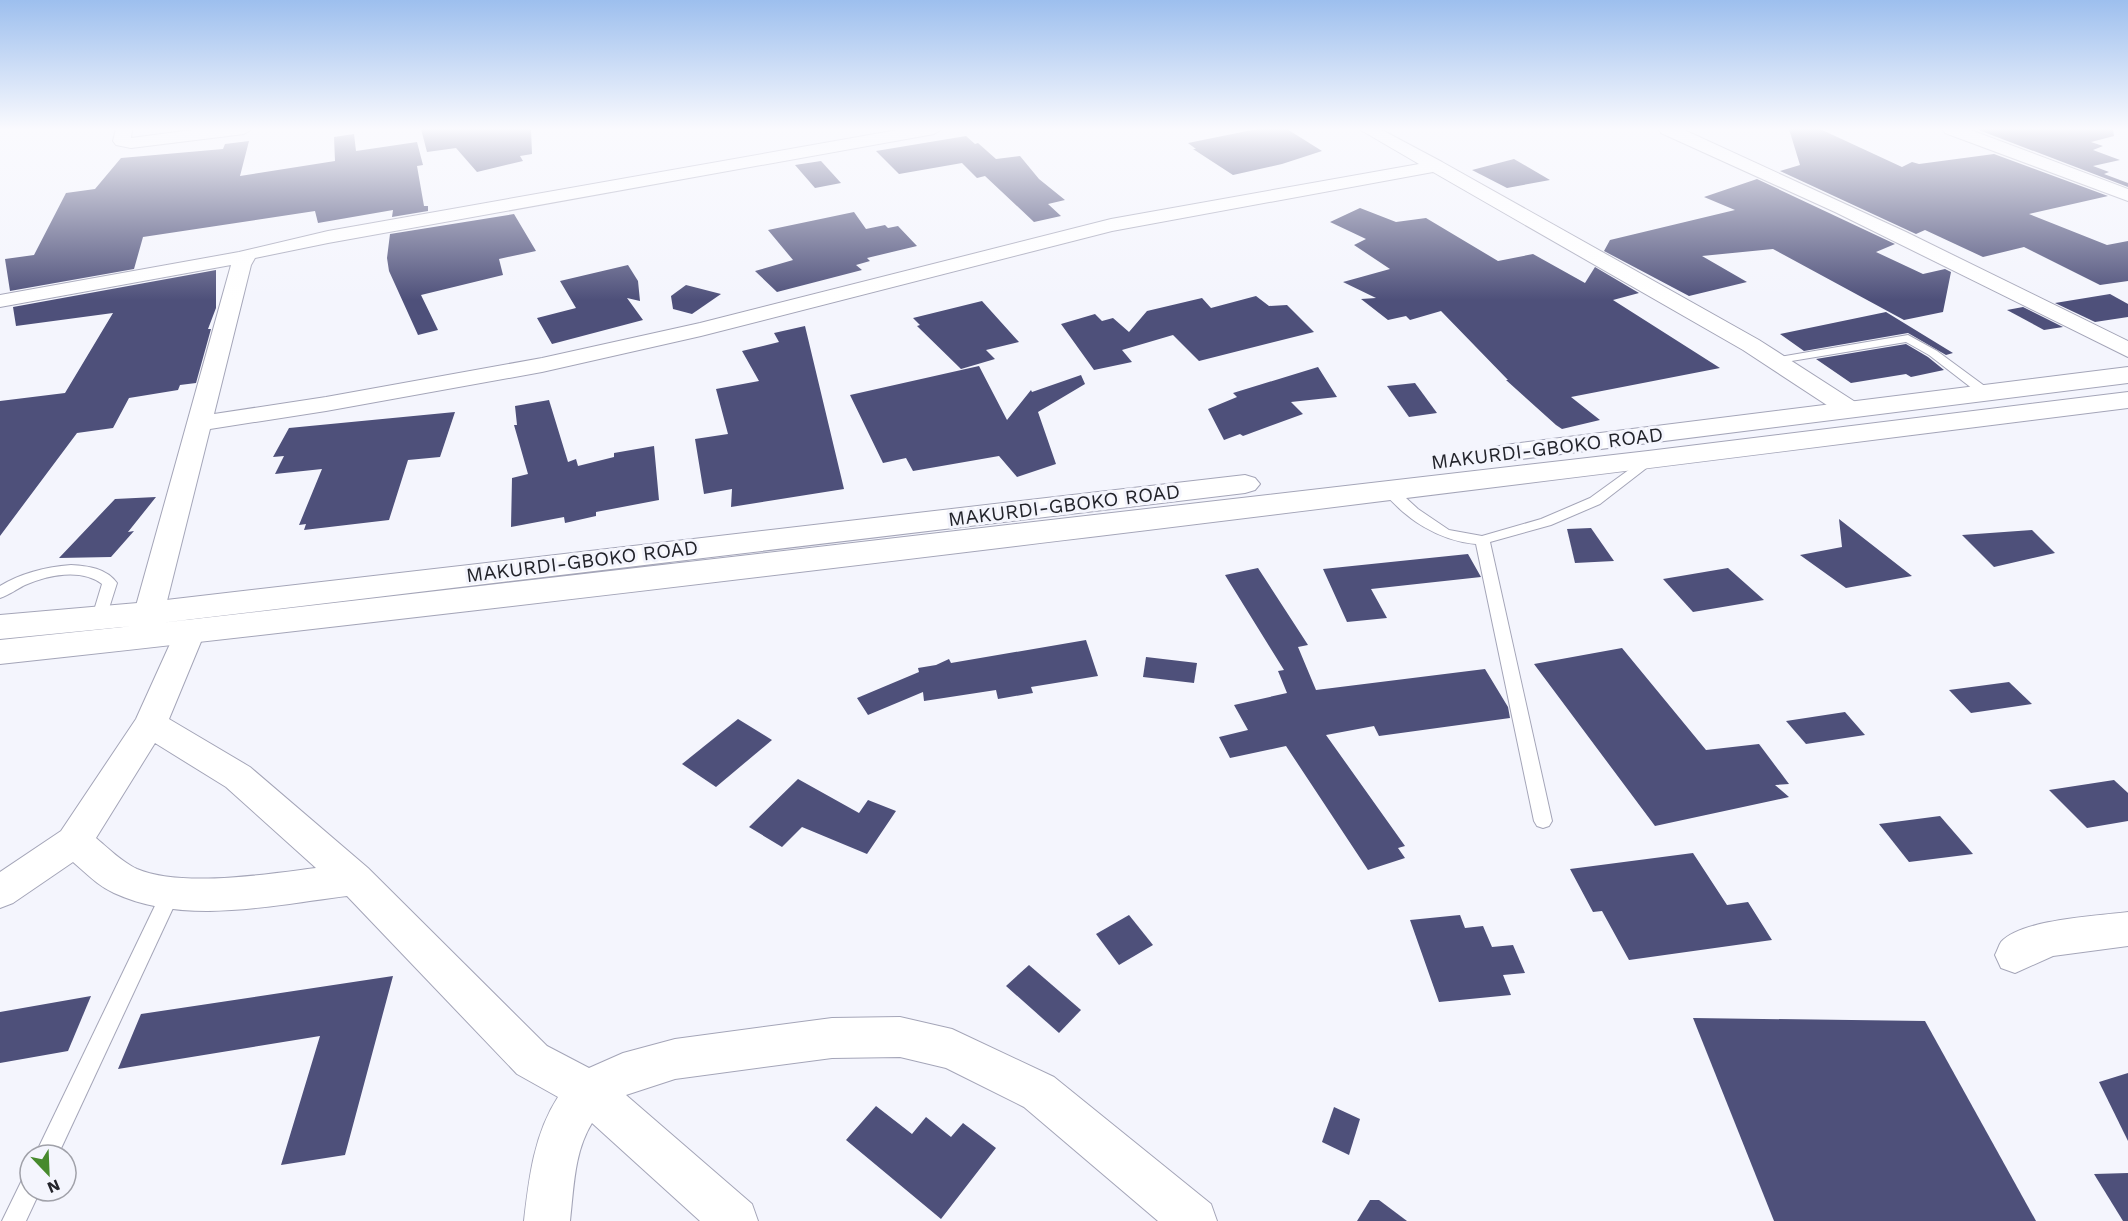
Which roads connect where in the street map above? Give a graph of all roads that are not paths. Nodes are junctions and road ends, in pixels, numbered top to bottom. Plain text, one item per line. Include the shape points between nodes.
1 (614, 186) edge
2 (1326, 186) edge
3 (1471, 186) edge
4 (1798, 186) edge
5 (2104, 186) edge
6 (2128, 195) edge
7 (244, 258) junction
8 (0, 301) edge
9 (2128, 350) edge
10 (1774, 361) junction
11 (2128, 375) edge
12 (1986, 393) junction
13 (2128, 400) edge
14 (1851, 410) junction
15 (201, 423) junction
16 (1648, 460) junction
17 (1389, 490) junction
18 (1482, 540) junction
19 (0, 593) edge
20 (149, 612) junction
21 (100, 617) junction
22 (0, 627) edge
23 (190, 632) junction
24 (0, 652) edge
25 (150, 724) junction
26 (1543, 821) dead end
27 (74, 842) junction
28 (355, 879) junction
29 (0, 892) edge
30 (171, 893) junction
31 (2128, 929) edge
32 (2015, 955) dead end
33 (588, 1090) junction
34 (52, 1143) edge
35 (23, 1203) edge
36 (14, 1221) edge
37 (547, 1221) edge
38 (735, 1221) edge
39 (1194, 1221) edge

1 - 7 street via 270,248
2 - 15 street via 1111,225 542,365
3 - 10 street
4 - 9 street
5 - 6 street
7 - 8 street
7 - 15 street
10 - 12 lane via 1908,338
10 - 14 street
11 - 12 main road, MAKURDI-GBOKO ROAD
12 - 14 main road, MAKURDI-GBOKO ROAD
13 - 16 main road
14 - 20 main road, MAKURDI-GBOKO ROAD
15 - 20 street
16 - 17 main road
16 - 18 lane via 1595,501 1546,522
17 - 18 lane via 1444,533
17 - 23 main road
18 - 26 lane
19 - 21 lane via 36,575 96,573 110,584
20 - 21 main road, MAKURDI-GBOKO ROAD
21 - 22 main road, MAKURDI-GBOKO ROAD
23 - 24 main road
23 - 25 street
25 - 27 street
25 - 28 street via 238,777
27 - 29 street
27 - 30 street via 128,882
28 - 30 street via 207,895
28 - 33 street via 532,1060
30 - 34 lane
31 - 32 street via 2031,945
33 - 37 street via 564,1128 553,1169
33 - 38 street
33 - 39 street via 622,1074 675,1059 832,1038 900,1037 952,1049 1039,1092
35 - 36 lane

